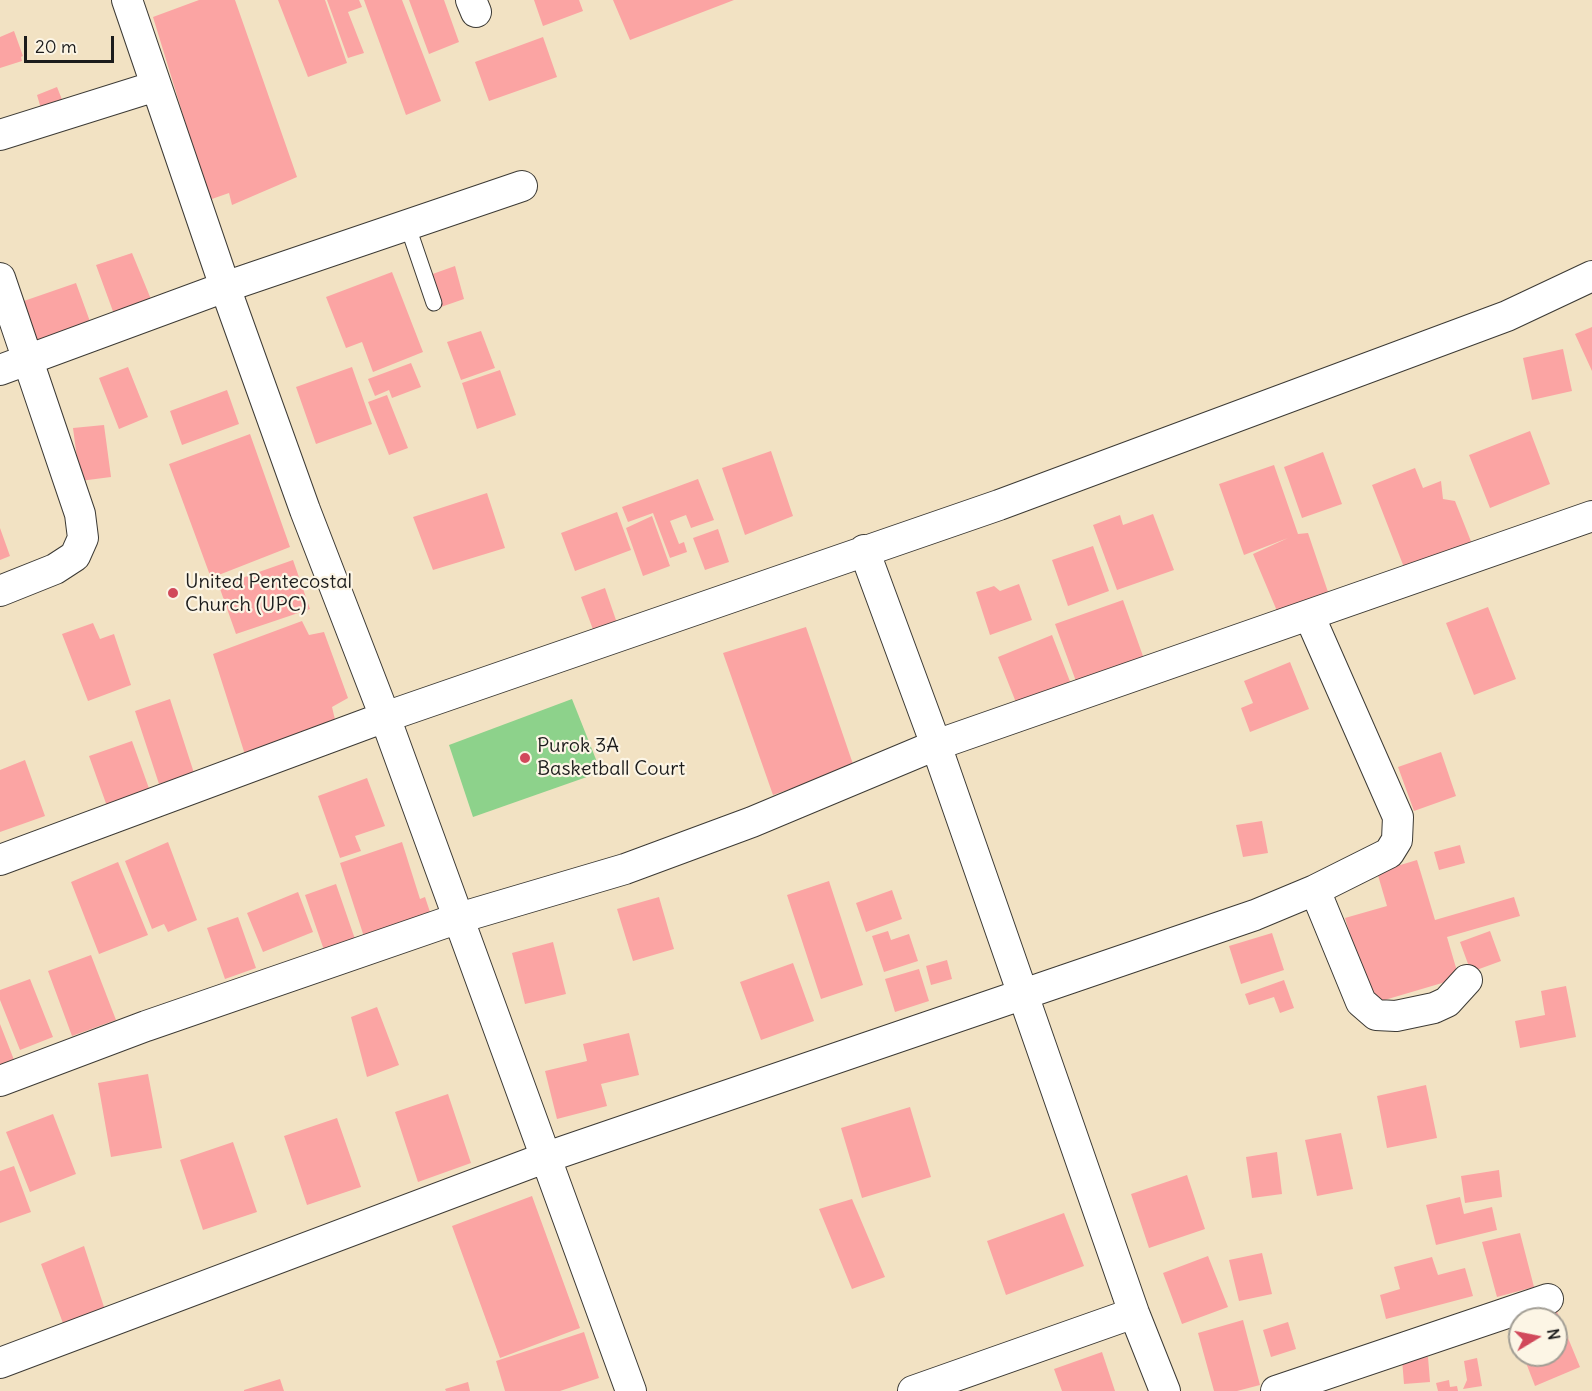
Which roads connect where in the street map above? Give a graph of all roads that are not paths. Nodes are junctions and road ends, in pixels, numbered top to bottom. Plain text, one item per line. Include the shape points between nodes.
1 (127, 0) edge
2 (156, 86) junction
3 (0, 135) edge
4 (522, 186) dead end
5 (407, 224) junction
6 (1592, 276) edge
7 (0, 278) edge
8 (225, 287) junction
9 (434, 303) dead end
10 (14, 365) edge
11 (1592, 516) edge
12 (864, 550) junction
13 (0, 591) edge
14 (1309, 615) junction
15 (385, 717) junction
16 (936, 745) junction
17 (0, 860) edge
18 (1315, 890) junction
19 (459, 918) junction
20 (1467, 980) dead end
21 (1022, 994) junction
22 (0, 1081) edge
23 (547, 1157) junction
24 (1548, 1299) dead end
25 (1134, 1313) junction
26 (0, 1363) edge
27 (966, 1382) edge
28 (631, 1391) edge
29 (913, 1391) edge
30 (1165, 1391) edge
31 (1276, 1391) edge

1 - 2 street
2 - 3 street
2 - 8 street
4 - 5 street
5 - 8 street
5 - 9 lane
6 - 12 street via 1474,328
7 - 10 street
8 - 10 street
8 - 15 street
10 - 13 street via 80,514 83,538 75,556 55,569
11 - 14 street
12 - 15 street
12 - 16 street
14 - 16 street
14 - 18 street via 1398,816 1397,840 1389,853
15 - 17 street
15 - 19 street
16 - 19 street via 752,822 625,869
16 - 21 street
18 - 20 street via 1361,1002 1376,1015 1396,1016 1434,1008 1447,1002
18 - 21 street via 1255,915
19 - 22 street via 157,1022
19 - 23 street
21 - 23 street
21 - 25 street
23 - 26 street
23 - 28 street
24 - 31 street
25 - 27 street
25 - 30 street
27 - 29 street

